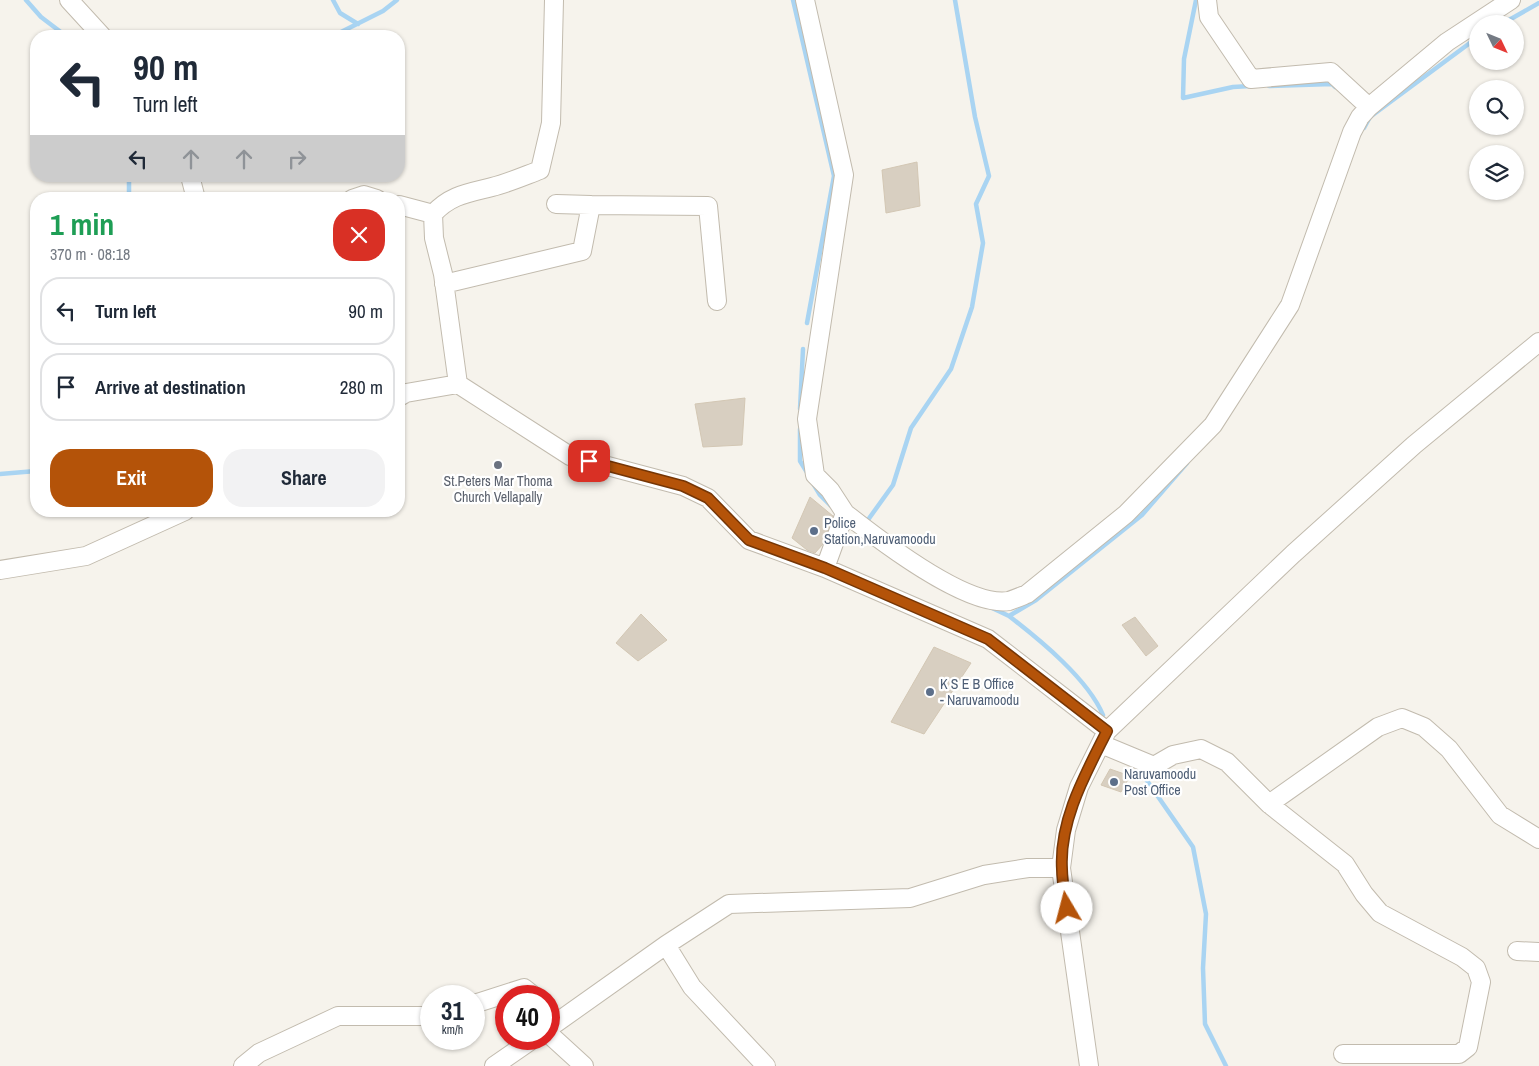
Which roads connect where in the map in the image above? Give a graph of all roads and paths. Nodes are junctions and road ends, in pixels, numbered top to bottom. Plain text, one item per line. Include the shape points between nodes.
1 (69, 0) edge
2 (554, 0) edge
3 (805, 0) edge
4 (1207, 0) edge
5 (1511, 0) edge
6 (96, 30) edge
7 (1366, 111) junction
8 (556, 204) dead end
9 (591, 205) junction
10 (405, 207) edge
11 (433, 214) junction
12 (444, 284) junction
13 (717, 301) dead end
14 (1539, 342) edge
15 (458, 384) junction
16 (405, 394) edge
17 (172, 517) edge
18 (850, 517) junction
19 (825, 568) junction
20 (0, 570) edge
21 (1104, 737) junction
22 (1268, 804) junction
23 (1539, 840) edge
24 (1061, 868) junction
25 (666, 945) junction
26 (1517, 951) dead end
27 (1539, 952) edge
28 (560, 1013) edge
29 (420, 1016) edge
30 (560, 1044) edge
31 (517, 1050) edge
32 (1343, 1054) dead end
33 (242, 1066) edge
34 (494, 1066) edge
35 (584, 1066) edge
36 (766, 1066) edge
37 (1089, 1066) edge

1 - 6 street
2 - 11 street via 552,116 540,170 492,187 459,194
3 - 18 street via 844,175 807,419 815,475
4 - 7 street via 1208,17 1251,79 1331,72
5 - 7 street via 1447,42
7 - 18 street via 1290,304 1212,425 1126,514 1027,594 1009,600 994,600 966,592 888,547
8 - 9 street
9 - 12 street via 582,251
9 - 13 street via 708,206
10 - 11 street
11 - 12 street via 434,238
12 - 15 street
14 - 21 street via 1414,445 1293,554
15 - 16 street
15 - 19 street via 570,456 683,486 708,498 749,540
17 - 20 street via 86,556
18 - 19 street
19 - 21 street via 988,639
21 - 22 street via 1154,766 1173,755 1201,749 1227,762
21 - 24 street via 1079,787 1066,830
22 - 23 street via 1378,726 1402,718 1424,727 1449,749 1500,815
22 - 32 street via 1345,864 1380,913 1462,956 1476,968 1481,982 1468,1047 1459,1054
24 - 25 street via 1028,868 984,875 910,898 730,904
24 - 37 street
25 - 28 street
25 - 36 street via 692,987
26 - 27 street
29 - 33 street via 338,1016 259,1053
30 - 35 street
31 - 34 street

